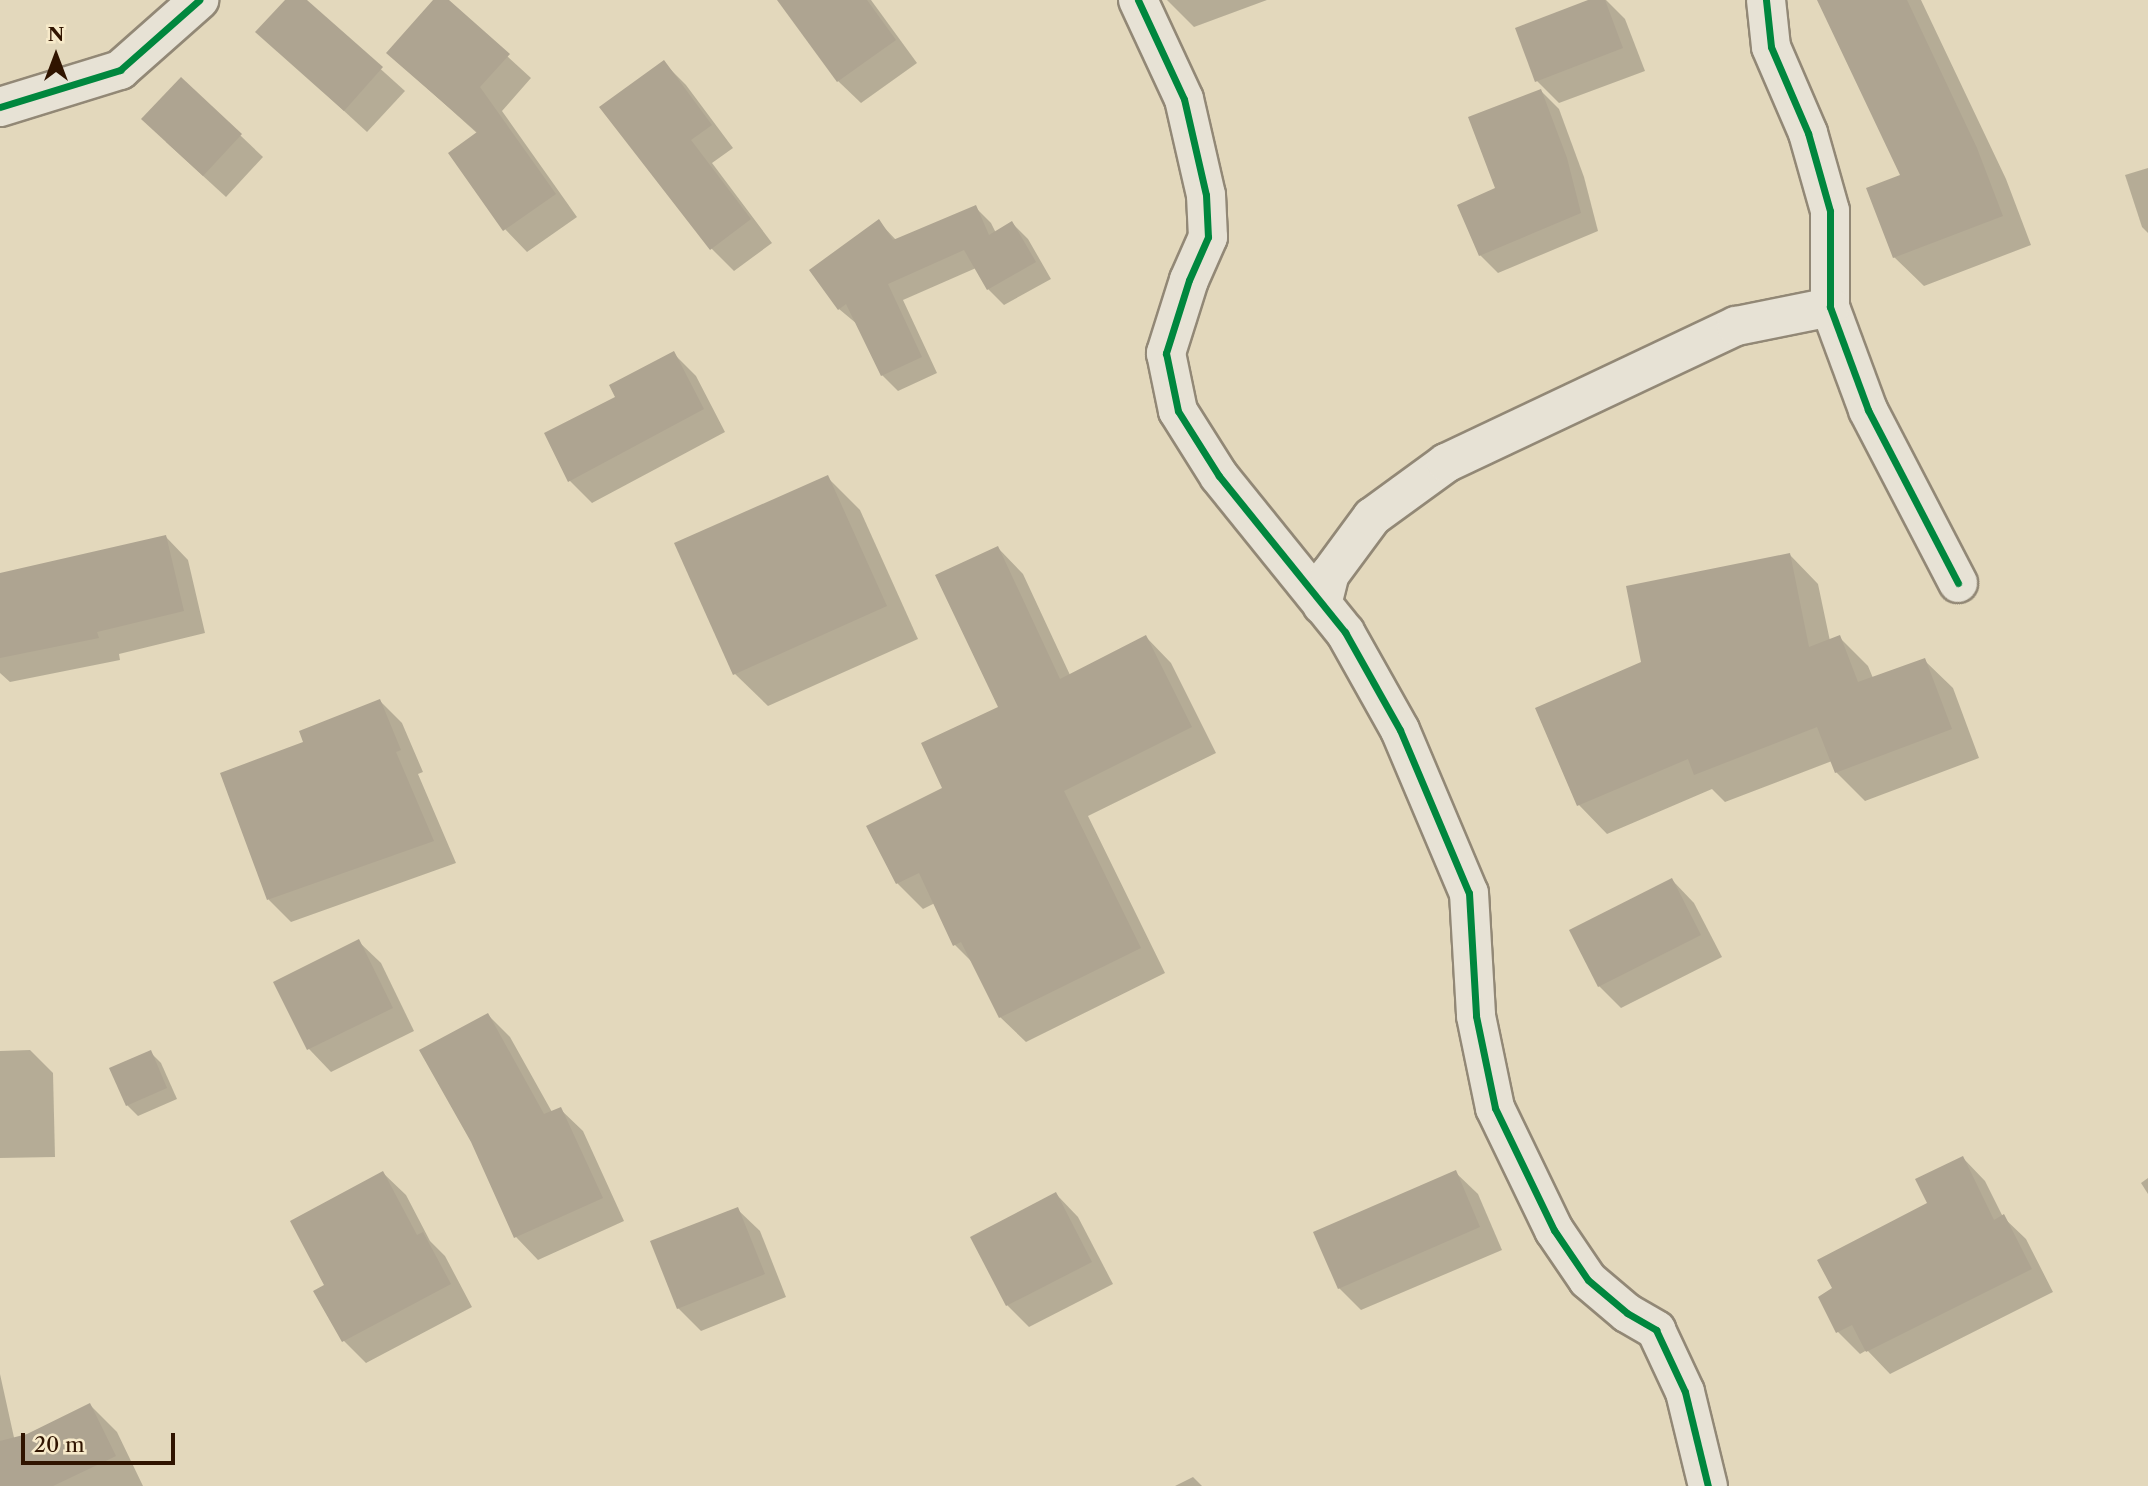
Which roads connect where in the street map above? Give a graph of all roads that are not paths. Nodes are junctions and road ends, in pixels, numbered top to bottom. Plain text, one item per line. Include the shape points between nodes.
1 (199, 0) edge
2 (1138, 0) edge
3 (1766, 0) edge
4 (0, 107) edge
5 (1830, 307) junction
6 (1958, 583) dead end
7 (1322, 605) junction
8 (1708, 1486) edge

1 - 4 street via 120,70
2 - 7 street via 1184,99 1206,195 1208,237 1166,353 1178,411 1219,476
3 - 5 street via 1771,47 1808,133 1830,211
5 - 6 street via 1868,410
5 - 7 street via 1736,326 1446,463 1372,517 1330,574
7 - 8 street via 1345,632 1400,730 1469,893 1476,1016 1495,1108 1554,1230 1588,1280 1656,1330 1685,1392

